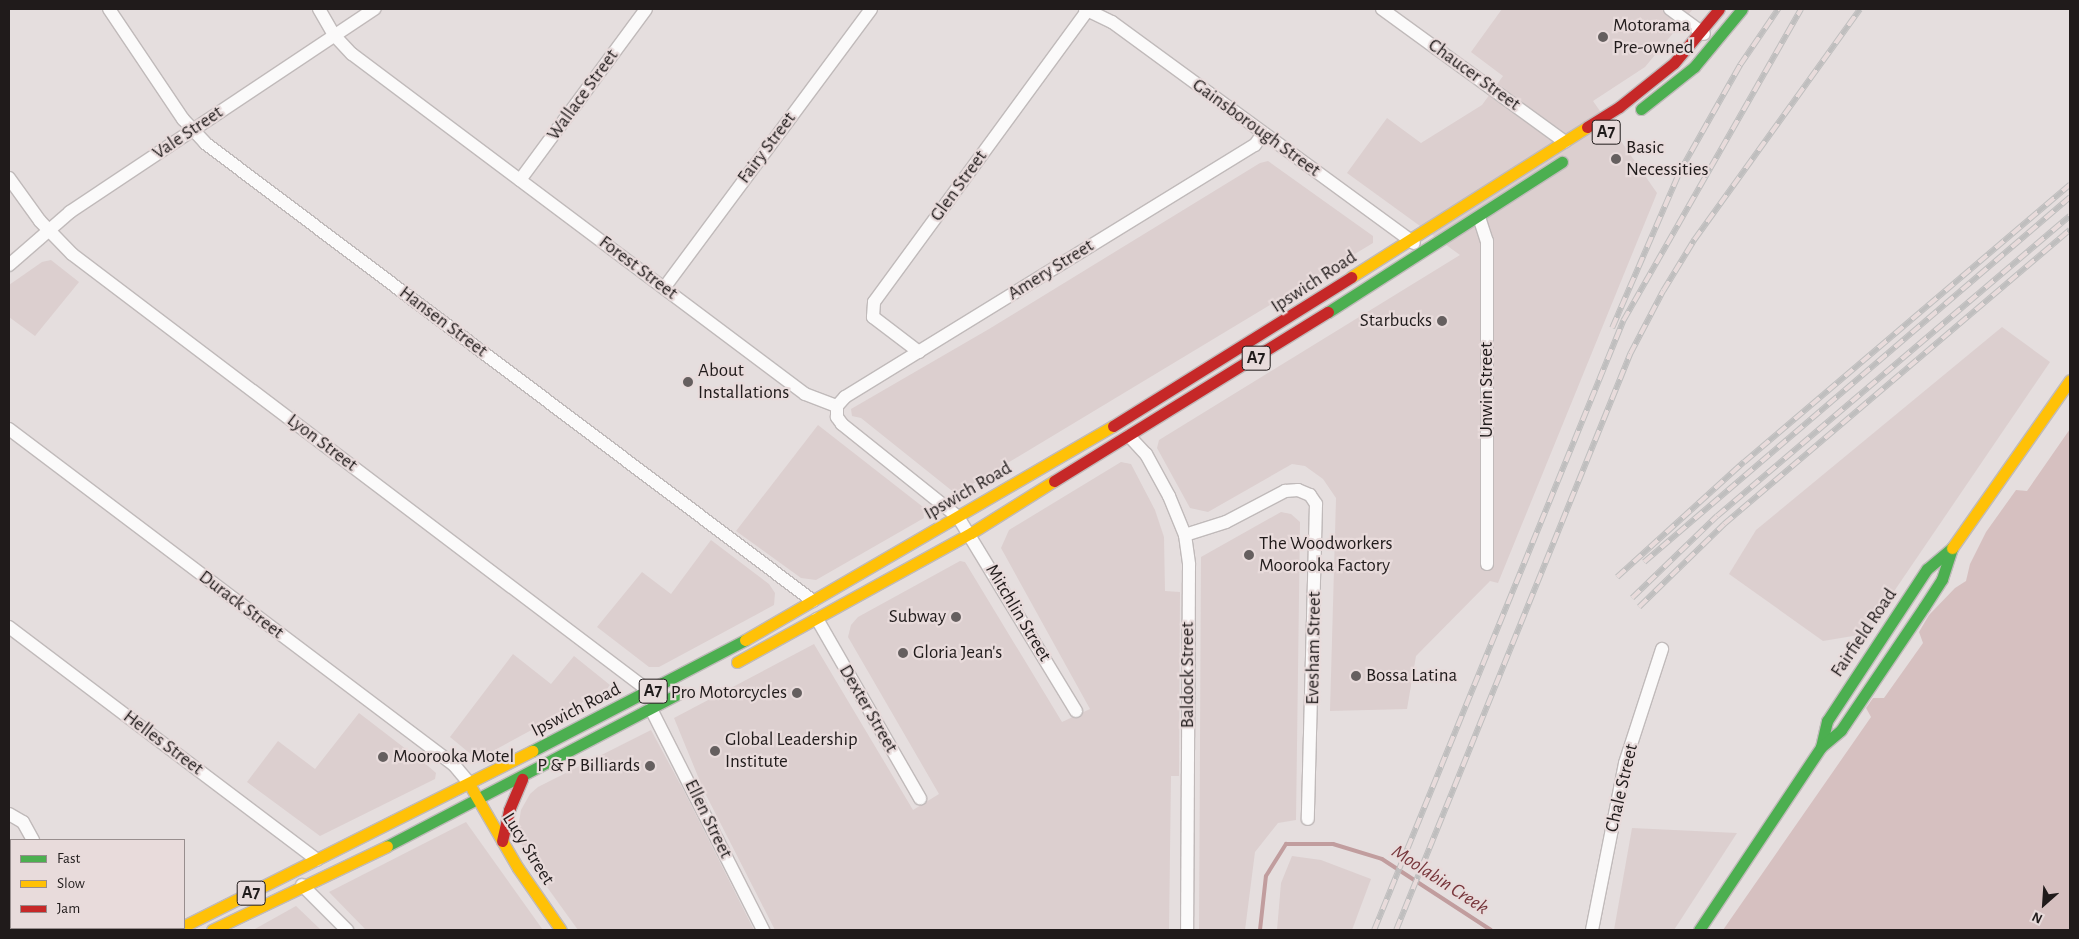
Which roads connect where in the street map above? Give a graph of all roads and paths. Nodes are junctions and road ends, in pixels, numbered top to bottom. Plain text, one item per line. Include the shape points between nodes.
1 (109, 9) edge
2 (319, 9) edge
3 (374, 9) edge
4 (646, 9) edge
5 (871, 9) edge
6 (1382, 9) edge
7 (1670, 9) edge
8 (1719, 9) edge
9 (1742, 9) edge
10 (1086, 10) edge
11 (1701, 31) junction
12 (334, 35) junction
13 (1716, 42) junction
14 (1629, 117) dead end
15 (192, 130) junction
16 (1263, 133) junction
17 (1565, 142) junction
18 (1576, 152) dead end
19 (9, 178) edge
20 (520, 180) junction
21 (1479, 217) junction
22 (47, 230) junction
23 (1410, 240) junction
24 (1425, 252) junction
25 (9, 265) edge
26 (664, 288) junction
27 (919, 352) junction
28 (2070, 380) edge
29 (837, 406) junction
30 (9, 429) edge
31 (1129, 436) junction
32 (958, 517) junction
33 (971, 533) junction
34 (1185, 535) junction
35 (1952, 548) junction
36 (1487, 564) dead end
37 (813, 601) junction
38 (817, 619) junction
39 (9, 627) edge
40 (1662, 649) dead end
41 (722, 670) dead end
42 (688, 689) dead end
43 (650, 692) junction
44 (651, 709) junction
45 (1076, 710) dead end
46 (1821, 747) junction
47 (522, 779) junction
48 (469, 784) junction
49 (920, 798) dead end
50 (479, 801) junction
51 (9, 814) edge
52 (1308, 819) dead end
53 (32, 839) edge
54 (502, 841) junction
55 (317, 860) junction
56 (302, 885) junction
57 (185, 926) edge
58 (212, 930) edge
59 (347, 930) edge
60 (562, 930) edge
61 (763, 930) edge
62 (1187, 930) edge
63 (1592, 930) edge
64 (1699, 930) edge

1 - 15 street, Hansen Street
2 - 12 street, Forest Street
3 - 12 street, Vale Street
4 - 20 street, Wallace Street
5 - 26 street, Fairy Street
6 - 17 street, Chaucer Street
7 - 11 street
8 - 11 main road, Ipswich Road / A7
9 - 13 main road, A7
10 - 16 street, Gainsborough Street via 1112,22
10 - 27 street, Glen Street via 874,302 873,317
11 - 13 street
11 - 17 main road, Ipswich Road / A7 via 1654,82
12 - 15 street, Vale Street
12 - 20 street, Forest Street via 352,54
13 - 14 main road, A7 via 1681,80
15 - 22 street, Vale Street
15 - 37 street, Hansen Street
16 - 23 street, Gainsborough Street
16 - 27 street, Amery Street via 1255,145
17 - 23 main road, Ipswich Road / A7
18 - 21 main road, Ipswich Road / A7
19 - 22 street, Lyon Street
20 - 26 street, Forest Street
21 - 24 main road, Ipswich Road / A7
21 - 36 street, Unwin Street via 1487,241
22 - 25 street, Vale Street
22 - 43 street, Lyon Street via 72,254
23 - 24 street, Gainsborough Street
23 - 32 main road, Ipswich Road / A7 via 1153,403
24 - 31 main road, Ipswich Road / A7
26 - 29 street, Forest Street via 805,394
27 - 29 street, Amery Street via 844,397
28 - 35 main road, Fairfield Road
29 - 32 street via 836,417 842,424
30 - 48 street, Durack Street via 454,765
31 - 33 main road, Ipswich Road / A7
31 - 34 street, Baldock Street via 1146,454 1169,496
32 - 33 street, Mitchlin Street
32 - 37 main road, Ipswich Road / A7
33 - 38 main road, Ipswich Road / A7
33 - 45 street, Mitchlin Street
34 - 52 street, Evesham Street via 1226,522 1285,491 1304,493 1316,504
34 - 62 street, Baldock Street via 1189,565
35 - 46 main road, Fairfield Road via 1942,579 1924,607 1841,730
35 - 46 main road, Fairfield Road via 1927,569 1831,714
37 - 43 main road, Ipswich Road / A7
38 - 41 main road, Ipswich Road / A7
38 - 49 street, Dexter Street
39 - 55 street, Helles Street
40 - 63 street, Chale Street via 1625,763
42 - 44 main road, Ipswich Road / A7
43 - 48 main road, Ipswich Road / A7
44 - 47 main road, Ipswich Road / A7
44 - 61 street, Ellen Street
46 - 64 main road, Fairfield Road
47 - 50 main road, Ipswich Road / A7
47 - 54 main road via 509,810
48 - 50 main road, Lucy Street
48 - 55 main road, Ipswich Road / A7
50 - 54 main road, Lucy Street
50 - 56 main road, Ipswich Road / A7
51 - 53 street via 23,822
54 - 60 main road, Lucy Street
55 - 57 main road, Ipswich Road / A7
56 - 58 main road, Ipswich Road / A7
56 - 59 street

